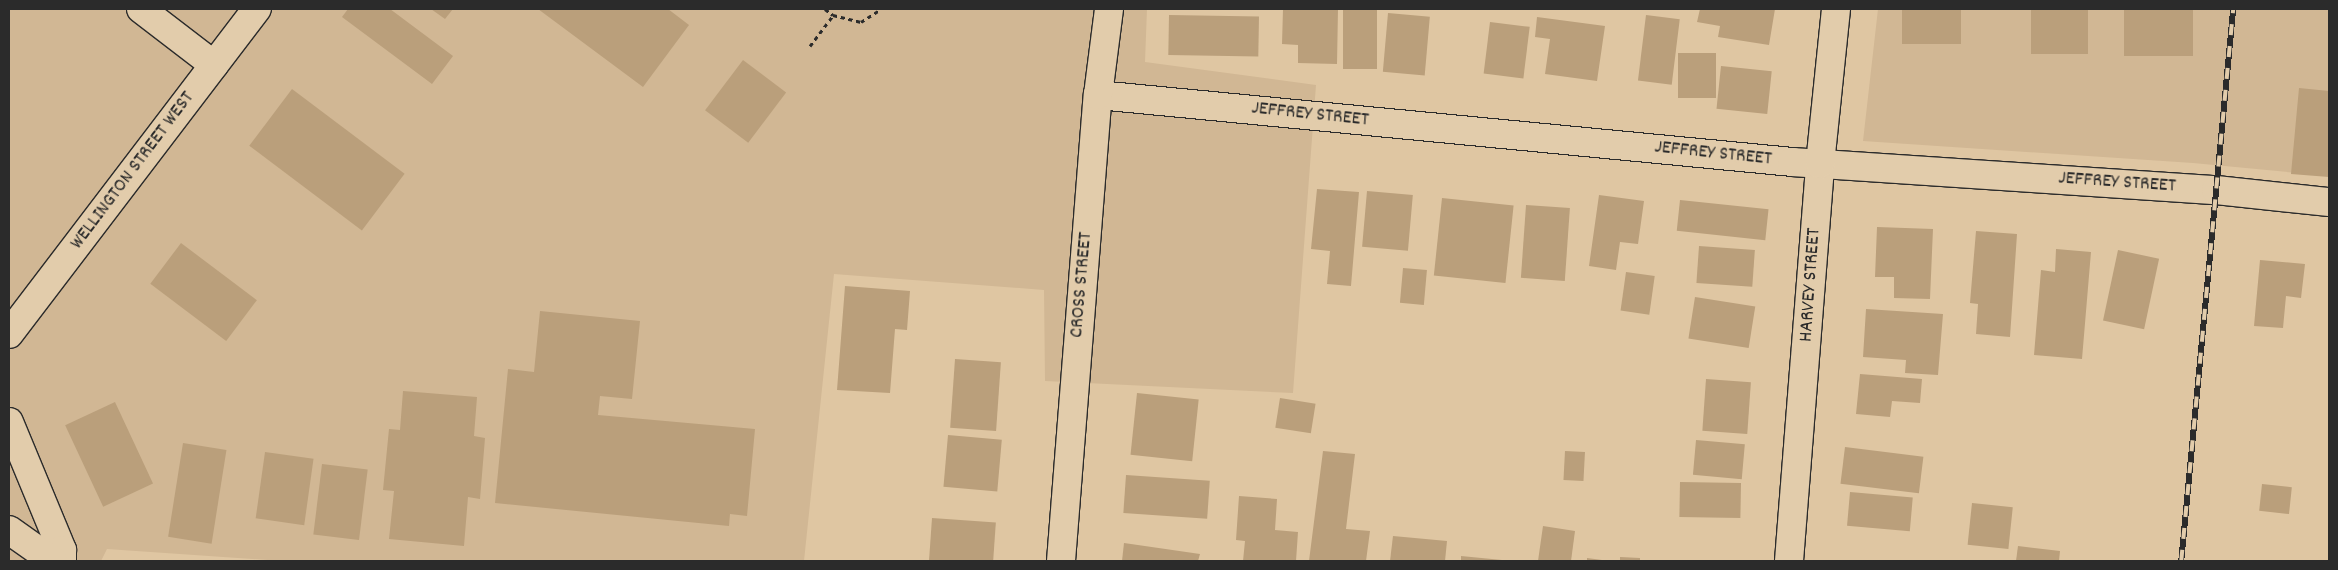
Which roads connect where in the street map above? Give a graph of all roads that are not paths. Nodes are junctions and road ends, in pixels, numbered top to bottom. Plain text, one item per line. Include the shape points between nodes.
1 (141, 9) edge
2 (257, 9) edge
3 (1109, 9) edge
4 (1836, 9) edge
5 (214, 64) junction
6 (1098, 96) junction
7 (1820, 164) junction
8 (2329, 202) edge
9 (9, 334) edge
10 (9, 422) edge
11 (9, 530) edge
12 (53, 561) edge
13 (62, 561) edge
14 (1061, 561) edge
15 (1789, 561) edge

1 - 5 street
2 - 5 street, WELLINGTON STREET WEST
3 - 6 street, CROSS STREET
4 - 7 street, HARVEY STREET
5 - 9 street, WELLINGTON STREET WEST
6 - 7 street, JEFFREY STREET
6 - 14 street, CROSS STREET
7 - 8 street, JEFFREY STREET via 2183,188
7 - 15 street, HARVEY STREET
10 - 13 street via 62,550
11 - 12 street

